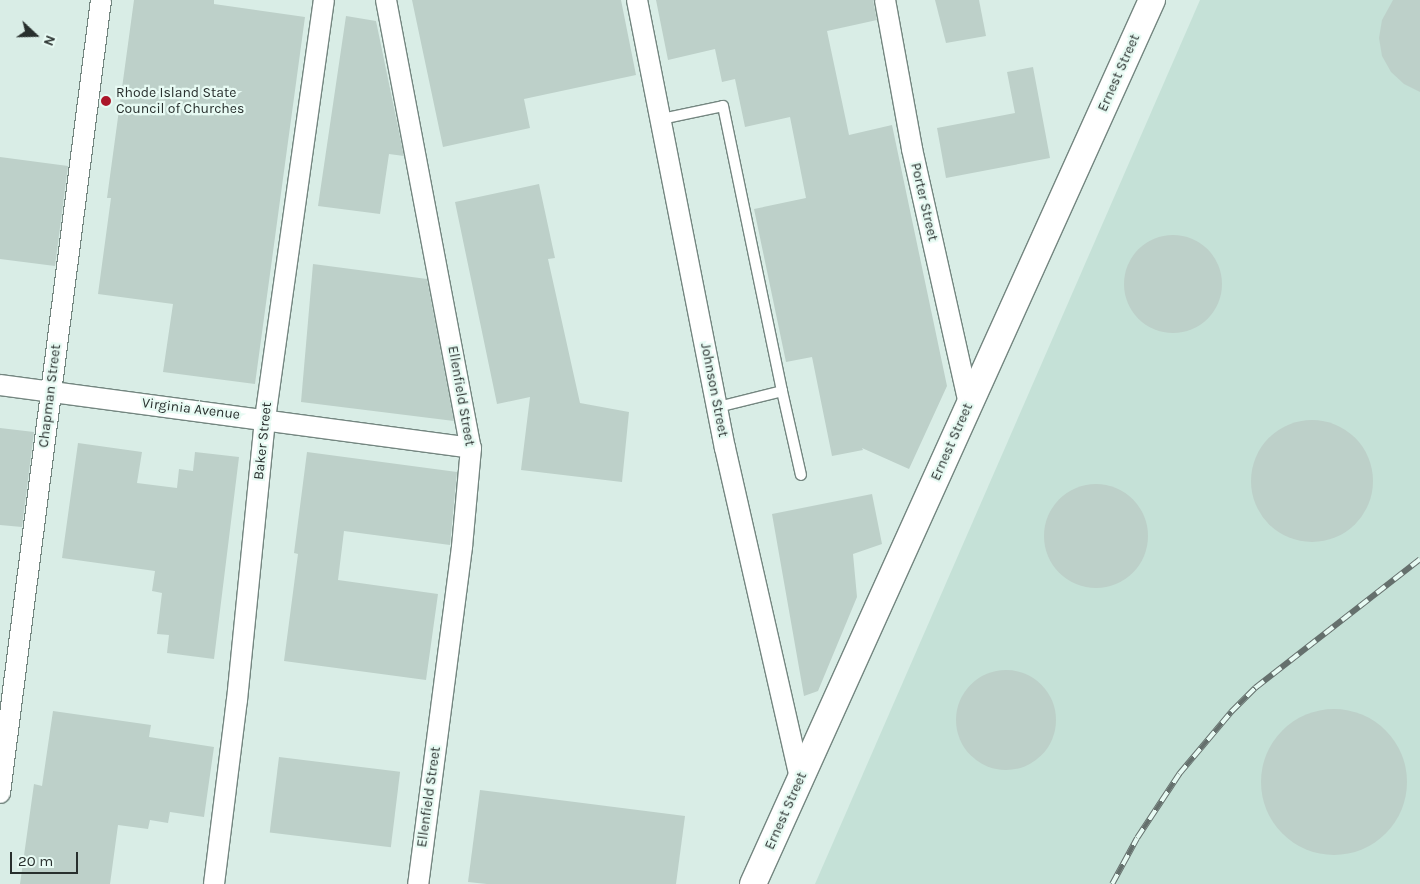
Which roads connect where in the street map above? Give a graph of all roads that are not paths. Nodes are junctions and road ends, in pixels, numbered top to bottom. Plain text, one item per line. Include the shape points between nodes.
1 (101, 0) edge
2 (324, 0) edge
3 (386, 0) edge
4 (637, 0) edge
5 (886, 0) edge
6 (1148, 4) edge
7 (661, 119) junction
8 (0, 385) edge
9 (51, 391) junction
10 (782, 391) junction
11 (969, 402) junction
12 (718, 407) junction
13 (265, 419) junction
14 (471, 448) junction
15 (801, 475) dead end
16 (800, 779) junction
17 (0, 793) edge
18 (214, 884) edge
19 (418, 884) edge
20 (753, 884) edge

1 - 9 street, Chapman Street
2 - 13 street, Baker Street
3 - 14 street, Ellenfield Street
4 - 7 street, Johnson Street
5 - 11 street, Porter Street via 912,148
6 - 11 street, Ernest Street
7 - 10 lane via 723,106
7 - 12 street, Johnson Street
8 - 9 street, Virginia Avenue
9 - 13 street, Virginia Avenue
9 - 17 street, Chapman Street
10 - 12 lane
10 - 15 lane
11 - 16 street, Ernest Street
12 - 16 street, Johnson Street
13 - 14 street, Virginia Avenue
13 - 18 street, Baker Street via 237,700
14 - 19 street, Ellenfield Street via 462,547
16 - 20 street, Ernest Street

